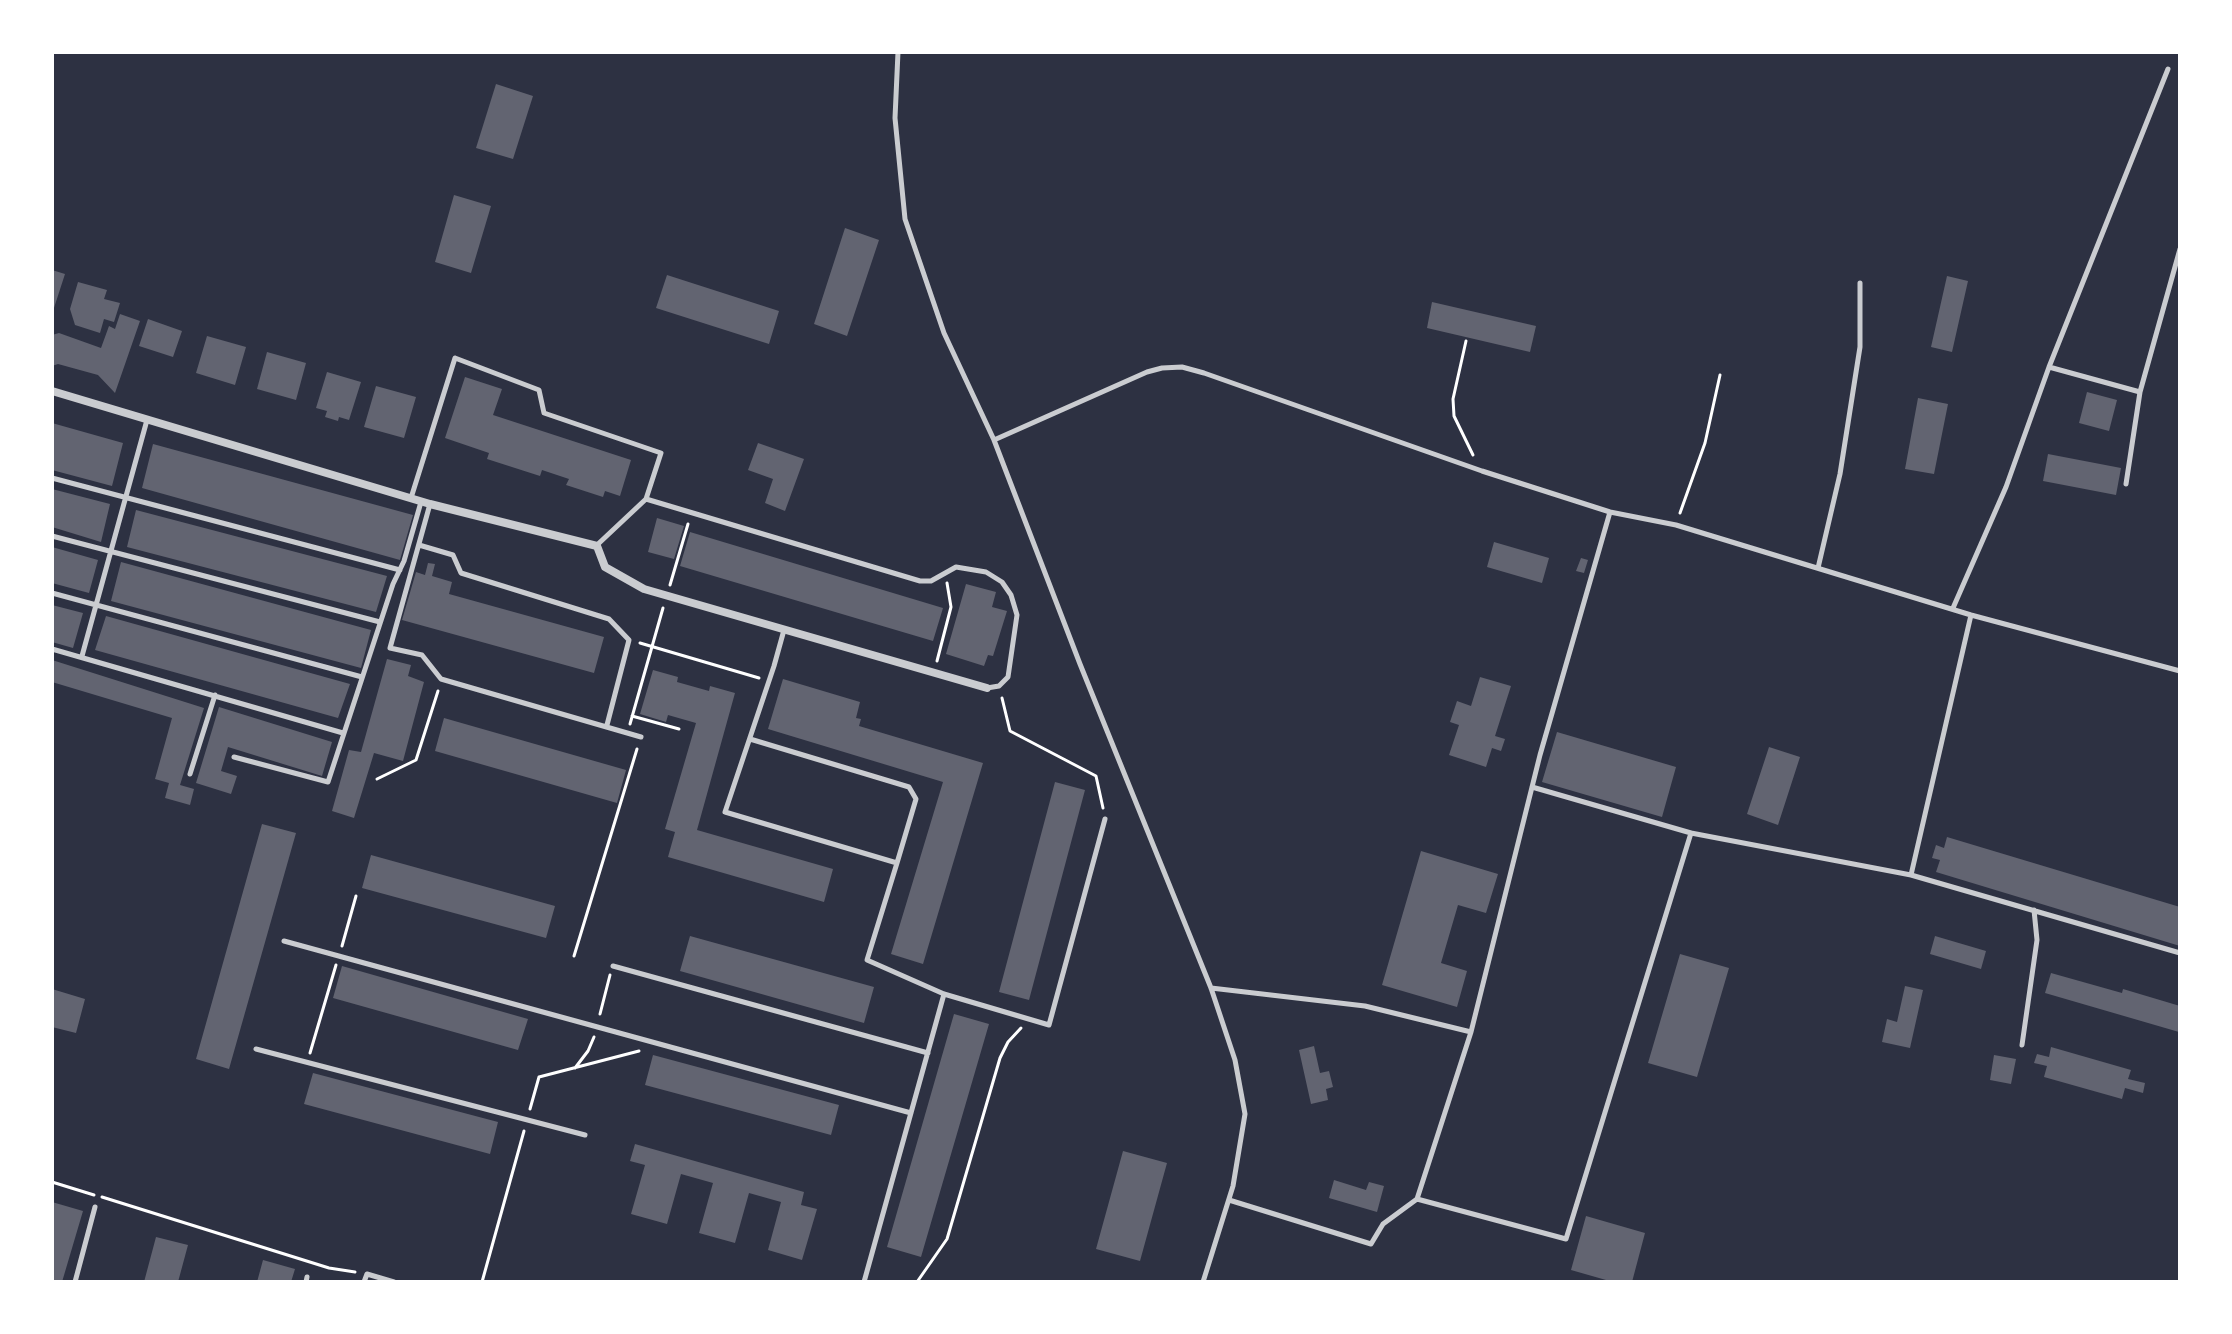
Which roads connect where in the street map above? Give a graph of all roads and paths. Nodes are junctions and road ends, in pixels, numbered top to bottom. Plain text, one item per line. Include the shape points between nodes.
1 (898, 52) edge
2 (2168, 69) dead end
3 (2180, 249) edge
4 (1860, 283) dead end
5 (1466, 341) dead end
6 (2049, 367) junction
7 (1720, 375) dead end
8 (52, 391) edge
9 (2140, 392) junction
10 (147, 420) junction
11 (994, 440) junction
12 (1482, 471) junction
13 (52, 478) edge
14 (2126, 484) dead end
15 (126, 498) junction
16 (411, 498) junction
17 (646, 499) junction
18 (426, 503) junction
19 (1610, 512) junction
20 (692, 513) junction
21 (1676, 525) junction
22 (52, 536) edge
23 (419, 545) junction
24 (597, 546) junction
25 (111, 552) junction
26 (1818, 568) junction
27 (400, 570) junction
28 (945, 573) junction
29 (52, 593) edge
30 (667, 596) junction
31 (96, 605) junction
32 (1953, 608) junction
33 (1971, 615) junction
34 (380, 622) junction
35 (784, 630) junction
36 (629, 640) junction
37 (651, 646) junction
38 (52, 649) edge
39 (940, 650) dead end
40 (82, 656) junction
41 (2180, 671) edge
42 (362, 677) junction
43 (441, 679) junction
44 (769, 681) junction
45 (999, 686) junction
46 (987, 688) joint
47 (215, 695) junction
48 (607, 725) junction
49 (679, 729) dead end
50 (343, 733) junction
51 (641, 737) joint
52 (749, 739) junction
53 (234, 757) dead end
54 (190, 774) dead end
55 (377, 779) dead end
56 (1532, 787) junction
57 (1105, 819) joint
58 (1691, 833) junction
59 (897, 863) junction
60 (1911, 875) junction
61 (356, 896) dead end
62 (2034, 910) junction
63 (284, 941) dead end
64 (2180, 953) edge
65 (339, 956) junction
66 (574, 956) dead end
67 (613, 966) dead end
68 (1211, 988) junction
69 (944, 994) junction
70 (1029, 1019) junction
71 (1471, 1032) junction
72 (2022, 1045) dead end
73 (256, 1049) dead end
74 (928, 1053) junction
75 (308, 1062) junction
76 (911, 1113) junction
77 (585, 1135) dead end
78 (52, 1182) edge
79 (1417, 1199) junction
80 (1229, 1200) junction
81 (95, 1207) dead end
82 (367, 1274) junction
83 (75, 1282) edge
84 (364, 1282) edge
85 (394, 1282) edge
86 (864, 1282) edge
87 (917, 1282) edge
88 (1203, 1282) edge

1 - 11 lane via 895,118 905,219 944,333
2 - 6 lane
3 - 9 lane
4 - 26 lane via 1860,347 1840,474
5 - 12 path via 1454,416
6 - 9 lane
6 - 32 lane via 2006,487
7 - 21 path via 1705,443
8 - 10 street
9 - 14 lane
10 - 15 lane
10 - 16 street
11 - 12 lane via 1147,372 1182,367
11 - 68 lane
12 - 19 lane
13 - 15 lane
15 - 25 lane
15 - 27 lane
16 - 17 lane via 455,358 539,390 544,413 661,453
16 - 18 street
17 - 20 lane
17 - 24 lane
18 - 23 lane
18 - 24 street
18 - 27 lane
19 - 21 lane
19 - 56 lane
20 - 28 lane via 920,581
20 - 30 path
21 - 26 lane
22 - 25 lane
23 - 36 lane via 453,555 461,573 609,619
23 - 43 lane via 390,648 422,655
24 - 30 street via 605,567
25 - 31 lane
25 - 34 lane
26 - 32 lane
27 - 34 lane
28 - 39 path via 951,607
28 - 45 lane via 956,567 986,572 1011,595 1017,615 1008,677
29 - 31 lane
30 - 35 street
30 - 37 path
31 - 40 lane
31 - 42 lane
32 - 33 lane
33 - 41 lane
33 - 60 lane
34 - 42 lane
35 - 44 lane
35 - 46 street
36 - 37 path
36 - 48 lane
37 - 44 path
37 - 49 path via 632,716
38 - 40 lane
40 - 47 lane
42 - 50 lane
43 - 48 lane
43 - 55 path via 416,760
44 - 52 lane
45 - 46 lane
45 - 57 path via 1010,731 1096,776
47 - 50 lane
47 - 54 lane
48 - 51 lane
50 - 53 lane via 328,782
51 - 66 path
52 - 59 lane via 909,787 916,799
52 - 59 lane via 725,812
56 - 58 lane
56 - 71 lane
57 - 70 lane via 1049,1025
58 - 60 lane
58 - 79 lane via 1566,1239
59 - 69 lane via 867,960
60 - 62 lane
61 - 65 path
62 - 64 lane
62 - 72 lane via 2037,940
63 - 65 lane
65 - 75 path
65 - 76 lane
67 - 74 lane
68 - 71 lane via 1365,1006
68 - 80 lane via 1235,1060 1245,1114
69 - 70 lane
69 - 74 lane
70 - 87 path via 1000,1058 947,1239
71 - 79 lane
73 - 75 lane
74 - 76 lane
75 - 77 lane
76 - 86 lane
78 - 82 path via 329,1268
79 - 80 lane via 1383,1224 1371,1244
80 - 88 lane
81 - 83 lane
82 - 84 lane
82 - 85 lane

